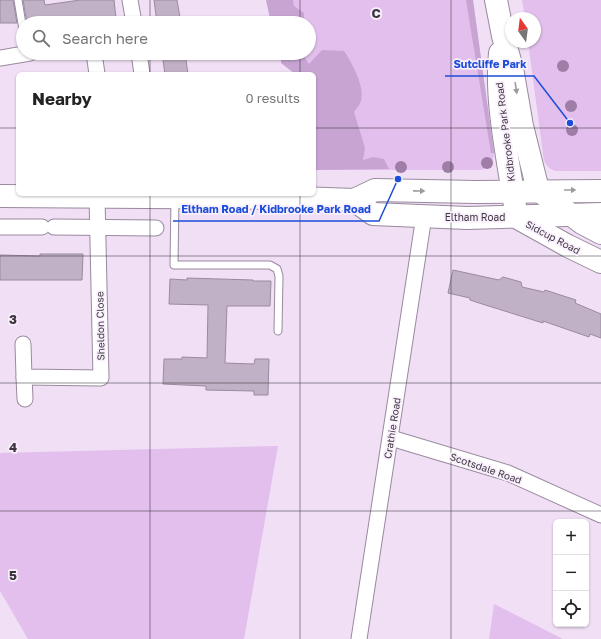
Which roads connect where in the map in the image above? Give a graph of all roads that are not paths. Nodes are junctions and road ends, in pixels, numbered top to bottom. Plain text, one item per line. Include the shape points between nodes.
1 (18, 0) edge
2 (130, 0) edge
3 (496, 0) edge
4 (21, 16) edge
5 (133, 16) edge
6 (503, 36) junction
7 (16, 55) edge
8 (0, 58) edge
9 (95, 60) edge
10 (140, 60) edge
11 (98, 72) edge
12 (142, 72) edge
13 (601, 190) edge
14 (0, 196) edge
15 (175, 196) junction
16 (97, 197) junction
17 (354, 200) junction
18 (554, 203) junction
19 (515, 204) junction
20 (601, 214) edge
21 (424, 216) junction
22 (0, 227) edge
23 (98, 228) junction
24 (156, 228) dead end
25 (601, 233) edge
26 (601, 262) edge
27 (278, 331) dead end
28 (23, 344) dead end
29 (24, 378) junction
30 (25, 399) dead end
31 (391, 438) junction
32 (601, 515) edge
33 (360, 639) edge

1 - 4 lane
2 - 5 street
3 - 6 highway, Kidbrooke Park Road
6 -> 18 highway, Kidbrooke Park Road via 512,68 522,126
6 - 19 highway, Kidbrooke Park Road via 498,70
7 - 8 street
9 - 11 street
10 - 12 street
18 -> 13 highway, Eltham Road
14 - 16 highway, Eltham Road
15 - 16 highway, Eltham Road
15 - 17 highway, Eltham Road
15 - 27 lane via 174,264 270,265 277,269
16 - 23 street, Sheldon Close
17 -> 19 highway, Eltham Road via 374,190
17 - 21 highway, Eltham Road via 373,214
18 - 19 highway, Eltham Road
18 - 19 highway, Eltham Road
18 - 20 highway, Eltham Road
18 - 25 highway
19 - 21 highway, Eltham Road via 467,218
19 - 26 highway, Sidcup Road via 568,246
21 - 31 street, Crathie Road
22 - 23 street
23 - 24 street
23 - 29 street, Sheldon Close via 101,378
28 - 29 street
29 - 30 street
31 - 32 street, Scotsdale Road via 508,473
31 - 33 street, Crathie Road

